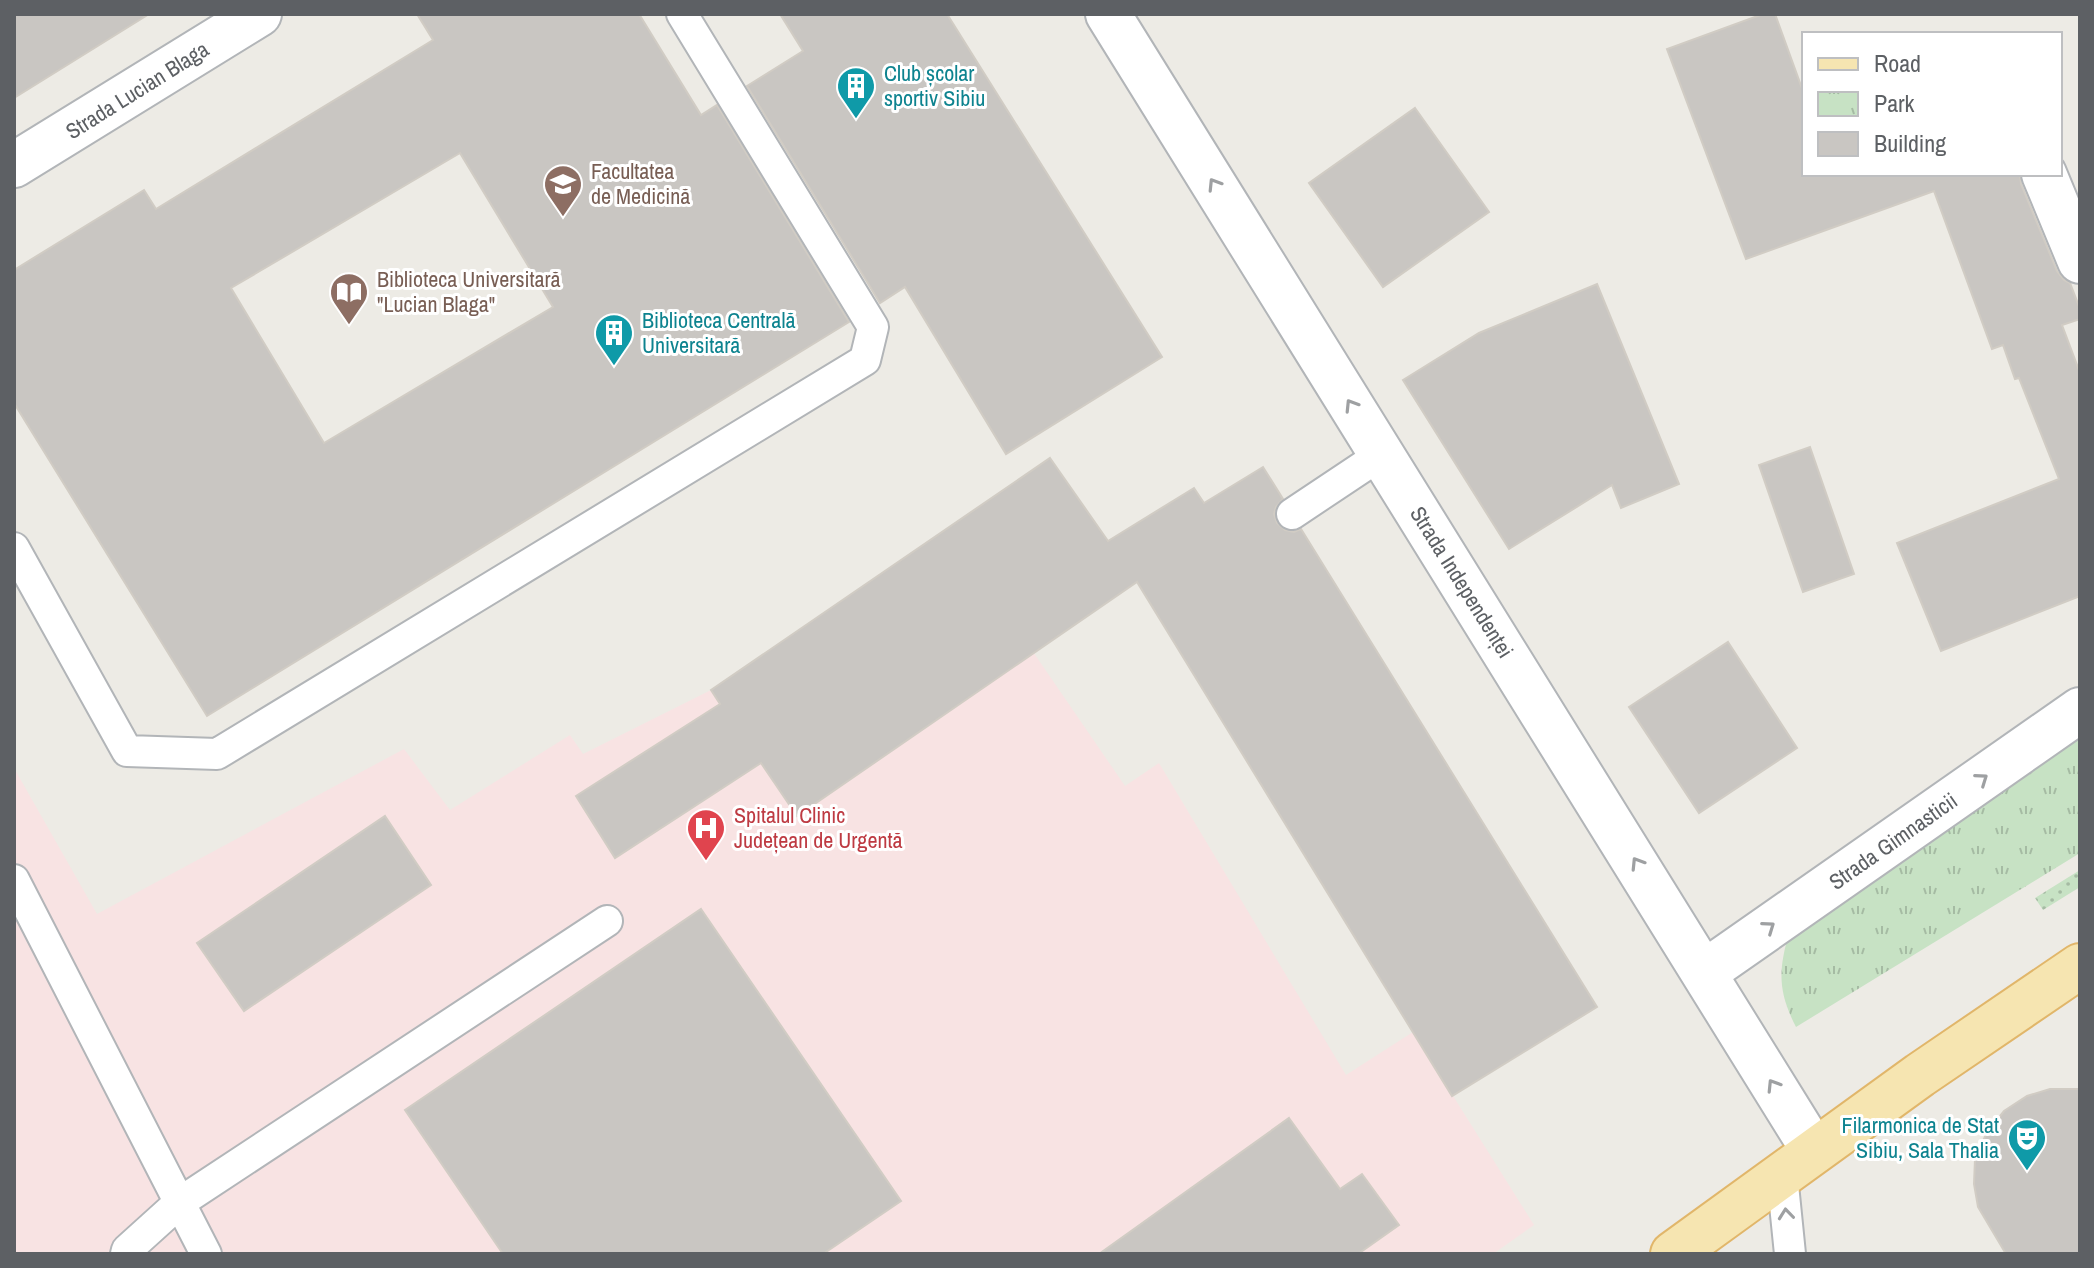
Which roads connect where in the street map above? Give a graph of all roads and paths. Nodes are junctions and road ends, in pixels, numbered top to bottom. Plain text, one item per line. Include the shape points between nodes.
1 (259, 14) edge
2 (682, 14) edge
3 (1108, 14) edge
4 (14, 165) edge
5 (2045, 176) edge
6 (2080, 261) edge
7 (1382, 454) junction
8 (1292, 514) dead end
9 (14, 548) edge
10 (2080, 710) edge
11 (17, 896) edge
12 (607, 921) dead end
13 (2080, 966) edge
14 (1705, 972) junction
15 (1798, 1163) junction
16 (179, 1203) junction
17 (126, 1254) edge
18 (206, 1254) edge
19 (1673, 1254) edge
20 (1790, 1254) edge

1 - 4 street, Strada Lucian Blaga
2 - 9 lane via 873,327 865,360 217,754 127,751
7 -> 3 street, Strada Independenței
5 - 6 street
7 - 8 lane
14 -> 7 street, Strada Independenței
14 -> 10 street, Strada Gimnasticii
11 - 16 lane
12 - 16 lane
13 - 15 main road
15 -> 14 street, Strada Independenței
15 - 19 main road
20 -> 15 lane
16 - 17 lane
16 - 18 lane

